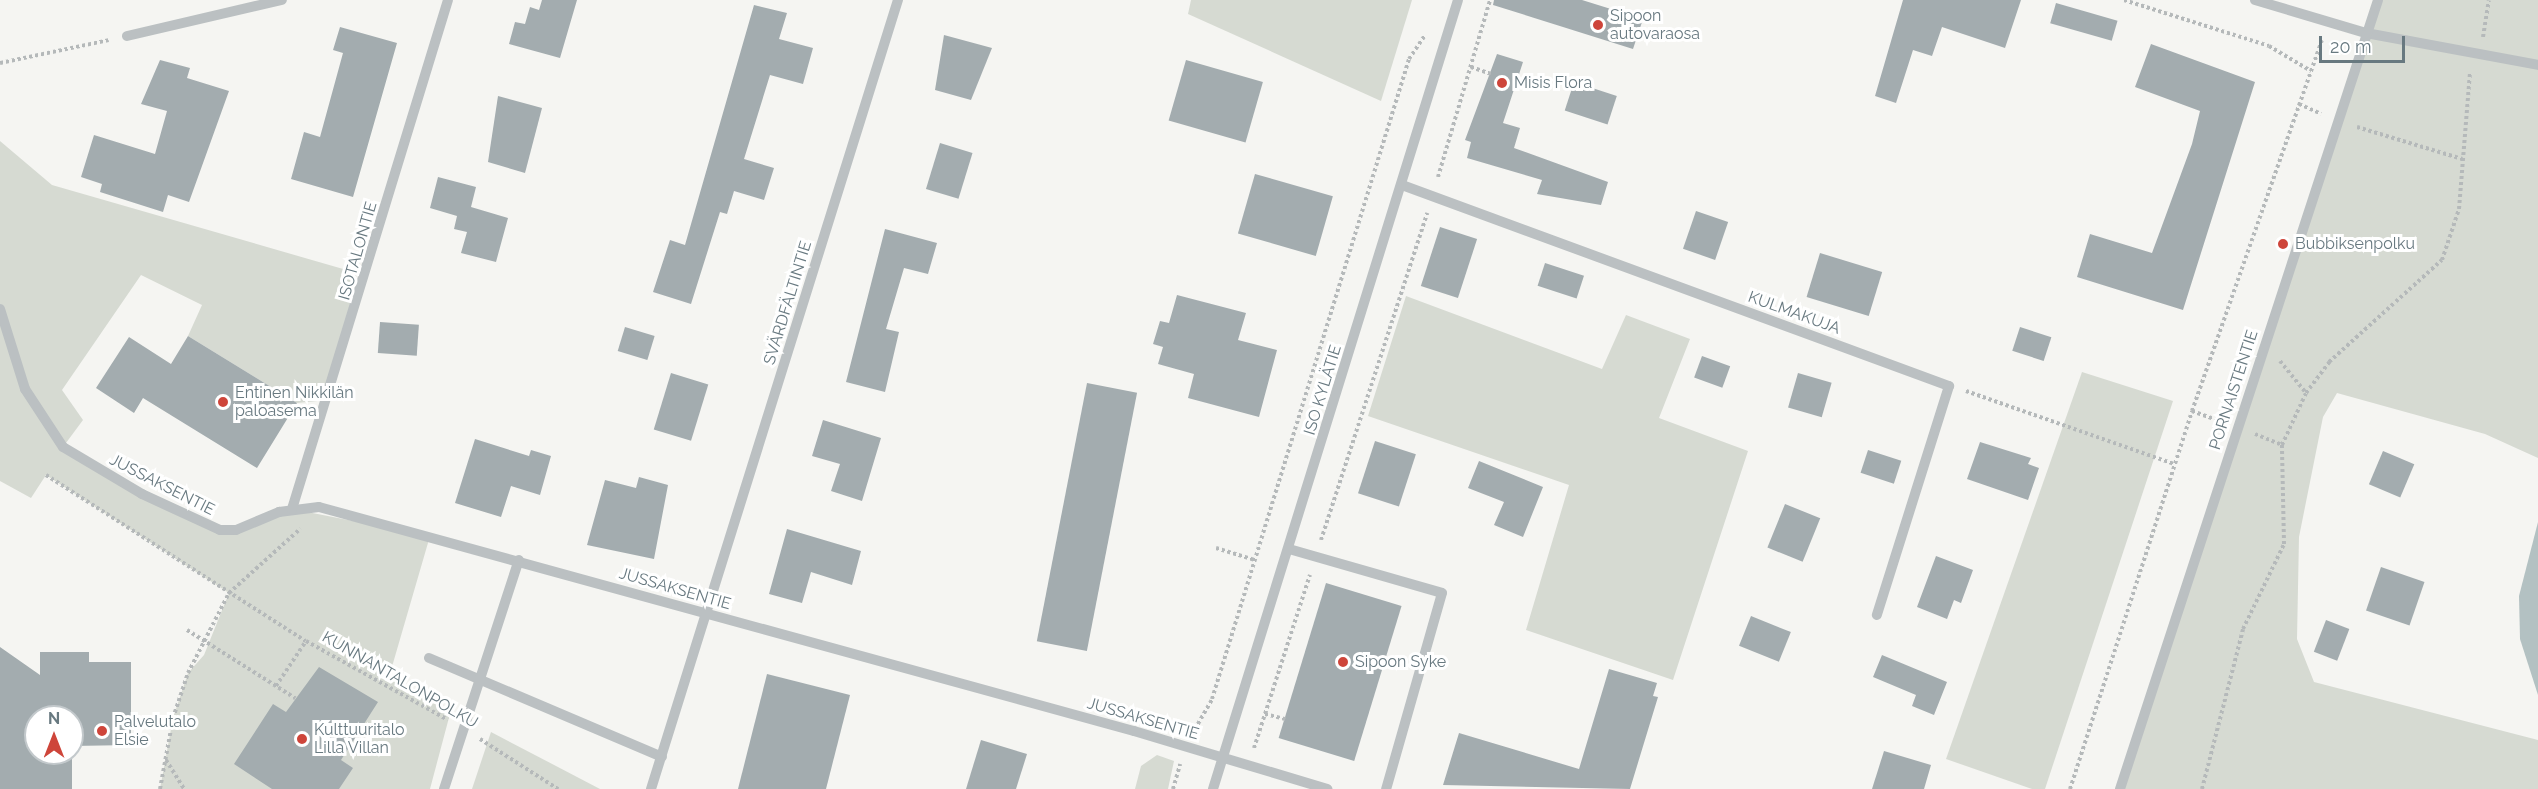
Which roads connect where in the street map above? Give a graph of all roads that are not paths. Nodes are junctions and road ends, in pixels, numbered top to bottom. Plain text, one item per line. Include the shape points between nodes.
1 (282, 0) edge
2 (448, 0) edge
3 (898, 0) edge
4 (1458, 0) edge
5 (2255, 0) edge
6 (2378, 0) edge
7 (2366, 33) junction
8 (128, 36) road end
9 (2538, 65) edge
10 (1402, 185) junction
11 (0, 309) edge
12 (292, 509) junction
13 (1289, 549) junction
14 (519, 560) junction
15 (708, 615) junction
16 (1877, 615) dead end
17 (429, 658) dead end
18 (482, 681) junction
19 (662, 757) junction
20 (1223, 757) junction
21 (444, 789) edge
22 (651, 789) edge
23 (1213, 789) edge
24 (1327, 789) edge
25 (1386, 789) edge
26 (2120, 789) edge

1 - 8 street
2 - 12 street, ISOTALONTIE
3 - 15 street, SVÄRDFÄLTINTIE
4 - 10 street, ISO KYLÄTIE
5 - 7 street
6 - 7 street, PORNAISTENTIE
7 - 9 street
7 - 26 street, PORNAISTENTIE
10 - 13 street, ISO KYLÄTIE
10 - 16 street, KULMAKUJA via 1949,386
11 - 12 street, JUSSAKSENTIE via 25,389 41,418 80,460 220,530 236,530
12 - 14 street, JUSSAKSENTIE via 318,507
13 - 20 street, ISO KYLÄTIE
13 - 25 street via 1442,593
14 - 15 street, JUSSAKSENTIE
14 - 18 street
15 - 19 street, SVÄRDFÄLTINTIE
15 - 20 street, JUSSAKSENTIE
17 - 18 street
18 - 19 street
18 - 21 street
19 - 22 street, SVÄRDFÄLTINTIE
20 - 23 street, ISO KYLÄTIE
20 - 24 street, JUSSAKSENTIE

